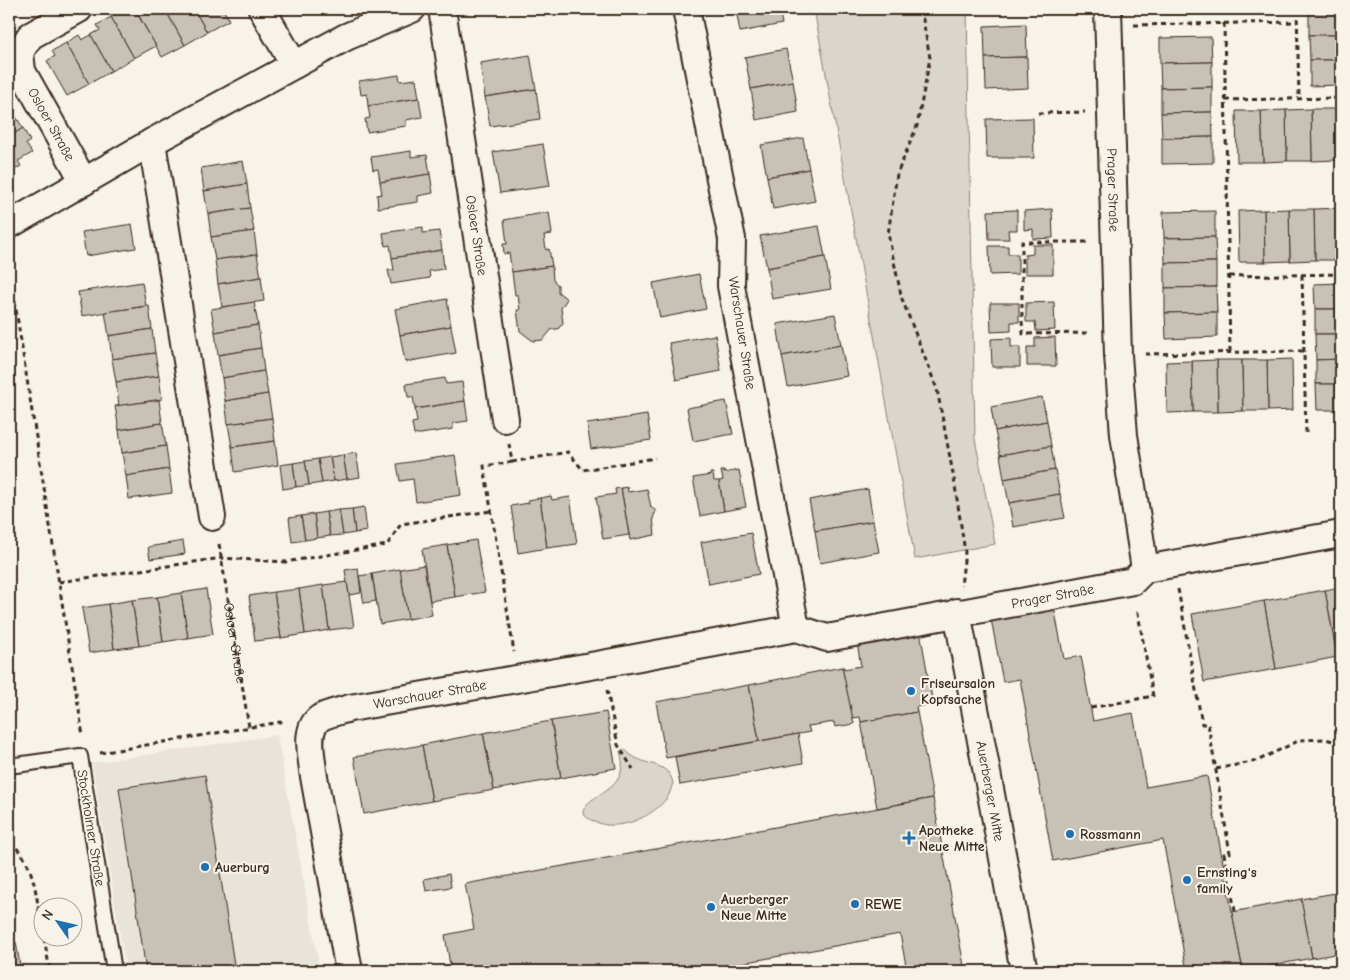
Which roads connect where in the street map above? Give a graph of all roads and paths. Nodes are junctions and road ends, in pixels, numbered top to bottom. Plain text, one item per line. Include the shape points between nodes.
1 (79, 9) edge
2 (262, 9) edge
3 (412, 9) edge
4 (442, 9) edge
5 (686, 9) edge
6 (921, 9) edge
7 (1297, 9) edge
8 (1109, 17) edge
9 (1297, 22) junction
10 (1224, 23) junction
11 (294, 65) junction
12 (1299, 98) junction
13 (1341, 98) edge
14 (1225, 100) junction
15 (1111, 111) junction
16 (1038, 113) dead end
17 (152, 142) junction
18 (84, 182) junction
19 (9, 225) edge
20 (1115, 242) junction
21 (9, 265) edge
22 (1302, 274) junction
23 (1341, 274) edge
24 (1229, 276) junction
25 (1118, 344) junction
26 (1304, 351) junction
27 (1230, 352) junction
28 (505, 419) joint
29 (1306, 433) dead end
30 (655, 458) dead end
31 (512, 462) junction
32 (491, 512) junction
33 (212, 517) joint
34 (1341, 534) edge
35 (222, 558) junction
36 (1174, 564) junction
37 (1139, 575) junction
38 (59, 582) junction
39 (957, 612) junction
40 (796, 628) junction
41 (602, 664) junction
42 (518, 678) junction
43 (1091, 708) dead end
44 (249, 727) junction
45 (312, 728) junction
46 (1341, 743) edge
47 (80, 756) junction
48 (9, 766) edge
49 (1216, 768) junction
50 (633, 769) dead end
51 (9, 842) edge
52 (36, 898) edge
53 (1235, 911) dead end
54 (46, 948) edge
55 (50, 971) edge
56 (114, 971) edge
57 (349, 971) edge
58 (1024, 971) edge

1 - 18 street, Osloer Straße via 30,36 20,52 22,71
2 - 11 street
3 - 11 street via 346,36
4 - 28 street, Osloer Straße
5 - 40 street, Warschauer Straße via 732,239 731,286
6 - 39 path via 930,58 917,126 897,174 888,234 902,299 937,389 954,479 965,552
7 - 9 path
8 - 10 path
8 - 15 street, Prager Straße
9 - 10 path
9 - 12 path
10 - 14 path
11 - 17 street
12 - 13 path
12 - 14 path
14 - 24 path
15 - 16 path
15 - 20 street, Prager Straße
17 - 18 street
17 - 33 street
18 - 19 street
20 - 25 street, Prager Straße
20 - 25 path via 1022,242 1022,321 1023,334
21 - 38 path
22 - 23 path
22 - 24 path
22 - 26 path
24 - 27 path
25 - 27 path
25 - 37 street, Prager Straße
26 - 27 path
26 - 29 path
28 - 31 path
30 - 31 path via 583,470 568,452
31 - 32 path via 484,466
32 - 35 path via 401,524 387,545 371,548 285,562
32 - 42 path
33 - 35 path, Osloer Straße
34 - 36 street, Prager Straße
35 - 38 path
35 - 44 path, Osloer Straße
36 - 37 street, Prager Straße
36 - 49 path via 1202,724 1208,724
37 - 39 street, Prager Straße
37 - 43 path via 1153,696
38 - 47 path via 83,736
39 - 40 street, Warschauer Straße via 827,638
39 - 58 street, Auerberger Mitte
40 - 41 street, Warschauer Straße
41 - 42 street, Warschauer Straße
41 - 50 path via 618,745
42 - 45 street, Warschauer Straße via 350,708 320,718
44 - 45 path via 298,720
44 - 47 path
45 - 57 street via 313,771
46 - 49 path via 1324,739 1300,740 1257,761
47 - 48 lane, Stockholmer Straße
47 - 56 lane, Stockholmer Straße
49 - 53 path via 1230,852 1224,854
51 - 52 path via 18,847 31,872
54 - 55 path

